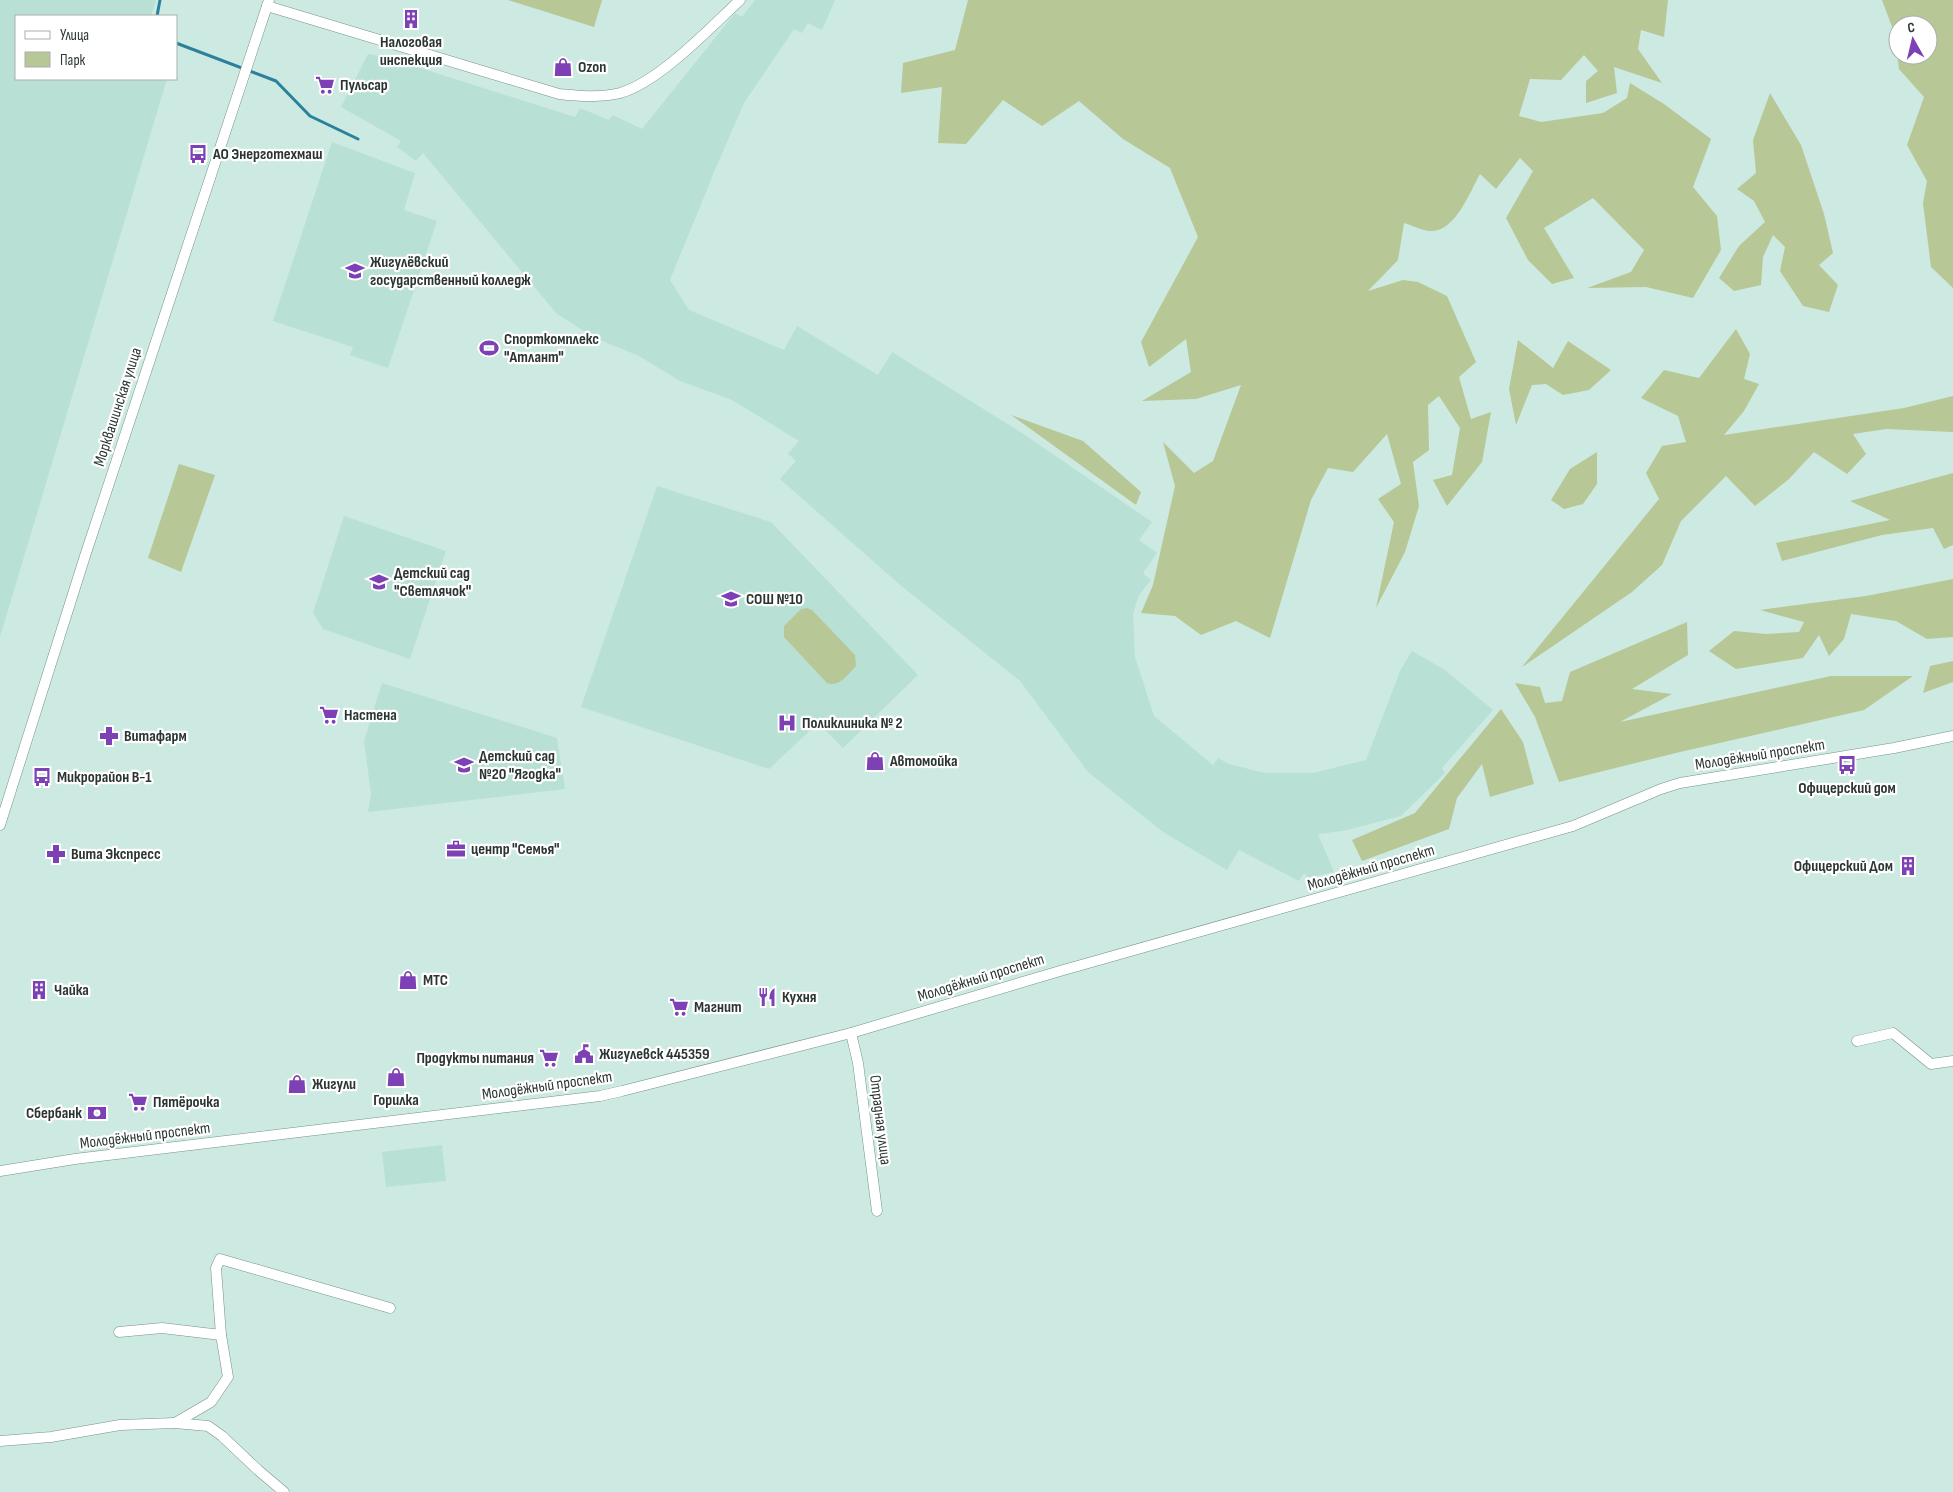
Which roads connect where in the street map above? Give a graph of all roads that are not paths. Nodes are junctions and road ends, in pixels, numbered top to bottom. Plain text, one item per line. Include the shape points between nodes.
1 (740, 0) edge
2 (268, 3) edge
3 (1953, 736) edge
4 (0, 825) edge
5 (850, 1033) junction
6 (1856, 1042) dead end
7 (1953, 1061) edge
8 (0, 1170) edge
9 (877, 1211) dead end
10 (390, 1308) dead end
11 (119, 1332) dead end
12 (221, 1335) junction
13 (175, 1423) junction
14 (0, 1441) edge
15 (284, 1492) edge

1 - 2 street via 652,78 620,93 581,96 559,94
2 - 4 street, Морквашинская улица via 88,547
3 - 5 street, Молодёжный проспект via 1661,788 1572,826
5 - 8 street, Молодёжный проспект via 600,1096
5 - 9 street, Отрадная улица via 858,1063
6 - 7 street via 1893,1034 1931,1064
10 - 12 street via 220,1259 216,1268
11 - 12 street via 162,1328
12 - 13 street via 228,1377 211,1402
13 - 14 street via 120,1425 52,1437
13 - 15 street via 208,1426

